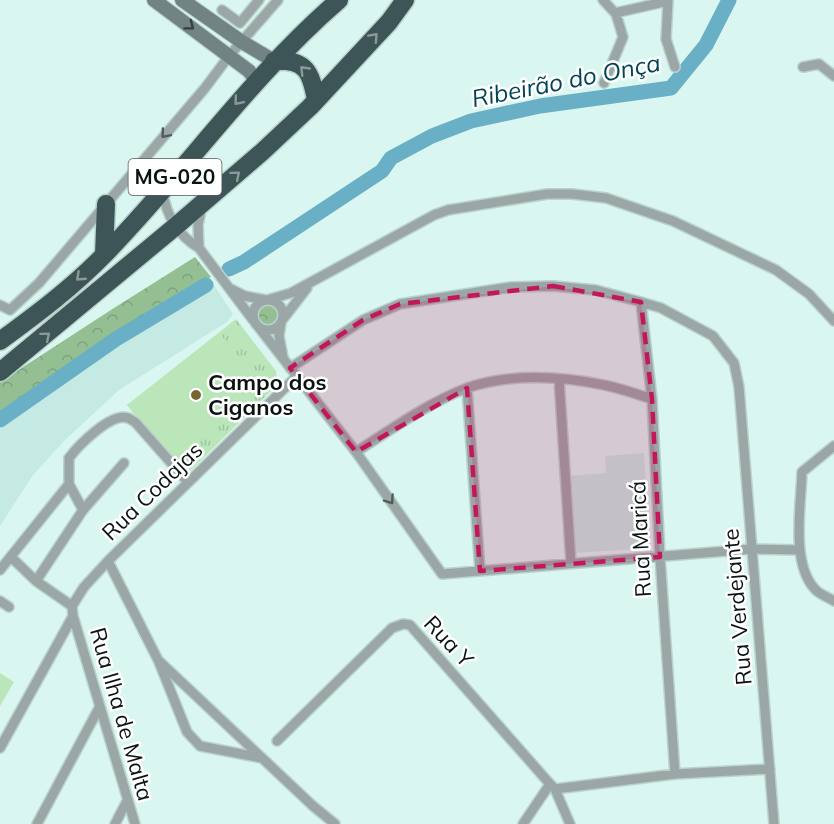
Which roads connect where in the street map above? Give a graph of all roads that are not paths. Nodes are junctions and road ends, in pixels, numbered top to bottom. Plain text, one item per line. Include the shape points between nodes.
1 (153, 0) edge
2 (182, 0) edge
3 (259, 0) edge
4 (278, 0) edge
5 (339, 0) edge
6 (405, 0) edge
7 (603, 0) edge
8 (222, 10) dead end
9 (615, 14) junction
10 (242, 42) junction
11 (229, 56) junction
12 (274, 61) junction
13 (675, 67) dead end
14 (804, 67) dead end
15 (834, 76) edge
16 (256, 80) junction
17 (604, 83) dead end
18 (316, 100) junction
19 (163, 192) junction
20 (106, 204) junction
21 (202, 204) junction
22 (176, 226) junction
23 (201, 252) junction
24 (104, 255) junction
25 (311, 283) junction
26 (225, 284) junction
27 (267, 300) junction
28 (641, 302) junction
29 (0, 305) edge
30 (282, 321) junction
31 (834, 321) edge
32 (255, 323) junction
33 (0, 341) edge
34 (287, 365) junction
35 (0, 372) edge
36 (297, 376) junction
37 (559, 379) junction
38 (467, 388) junction
39 (652, 399) junction
40 (834, 446) edge
41 (356, 452) junction
42 (124, 463) dead end
43 (188, 482) junction
44 (69, 484) junction
45 (83, 510) junction
46 (752, 549) junction
47 (800, 550) junction
48 (660, 557) junction
49 (12, 558) junction
50 (108, 561) junction
51 (571, 563) junction
52 (0, 570) edge
53 (480, 571) junction
54 (36, 581) junction
55 (0, 601) edge
56 (834, 601) edge
57 (9, 607) dead end
58 (73, 611) junction
59 (158, 660) junction
60 (99, 708) junction
61 (277, 741) dead end
62 (0, 748) edge
63 (263, 758) junction
64 (770, 768) junction
65 (675, 774) junction
66 (553, 787) junction
67 (127, 801) junction
68 (37, 824) edge
69 (115, 824) edge
70 (135, 824) edge
71 (335, 824) edge
72 (523, 824) edge
73 (570, 824) edge
74 (774, 824) edge

1 -> 11 main road
2 - 10 main road
3 - 8 street via 240,23
4 - 10 street
5 - 12 highway, MG-020
18 -> 6 highway, MG-020
7 - 9 street
9 - 13 street via 668,1 666,39
9 - 17 street via 623,37
10 - 11 street
10 - 12 main road
11 - 16 main road
11 -> 20 street
12 - 16 highway, MG-020
18 -> 12 highway via 309,73 302,66
14 - 15 street via 819,64
16 -> 19 highway, MG-020
21 -> 18 highway, MG-020
19 - 22 street via 167,211
19 - 24 highway, MG-020
20 - 24 highway
20 - 29 street via 39,283 10,310
21 - 22 highway, MG-020
21 - 23 street via 198,225
22 - 23 street
35 -> 22 highway, MG-020
23 - 26 street
24 -> 33 highway, MG-020 via 55,301
25 - 27 street via 291,294
25 - 30 street
25 - 31 street via 434,214 547,194 572,194 606,198 673,221 776,270 809,294
26 - 27 street via 245,296
26 - 32 street
27 - 30 street via 279,305
27 - 32 street via 255,307
28 - 34 street, Rua Verdejante via 596,290 553,286 511,287 400,304 363,320
28 - 39 street, Rua Maricá
28 - 46 street, Rua Verdejante via 661,308 713,336 734,363
30 - 32 street via 269,330
30 - 34 street via 279,336
32 - 34 street
34 - 36 street
36 - 41 street
36 - 43 street, Rua Codajas
37 - 38 street via 513,379
37 - 39 street via 605,385
37 - 51 street
38 - 41 street
38 - 53 street
39 - 48 street, Rua Maricá
40 - 47 street via 802,472
41 -> 53 street via 442,574
42 - 45 street
43 - 44 street via 136,423 118,417 69,458
43 - 50 street, Rua Codajas
44 - 45 street
44 - 49 street
45 - 54 street
46 - 47 street
46 - 48 street
46 - 64 street, Rua Verdejante
47 - 56 street via 802,567 814,589
48 - 51 street
48 - 65 street, Rua Maricá
49 - 52 street
49 - 54 street
50 - 58 street, Rua Codajas via 84,587
50 - 59 street
51 - 53 street
54 - 58 street
55 - 57 street
58 - 60 street, Rua Ilha de Malta
58 - 62 street, Rua Codajas
59 - 63 street
59 - 63 street via 187,732 200,746
60 - 67 street, Rua Ilha de Malta
60 - 68 street
61 - 66 street, Rua Y via 392,628 411,625
63 - 71 street
64 - 65 street
64 - 74 street, Rua Verdejante
65 - 66 street
66 - 72 street
66 - 73 street
67 - 69 street
67 - 70 street, Rua Ilha de Malta

